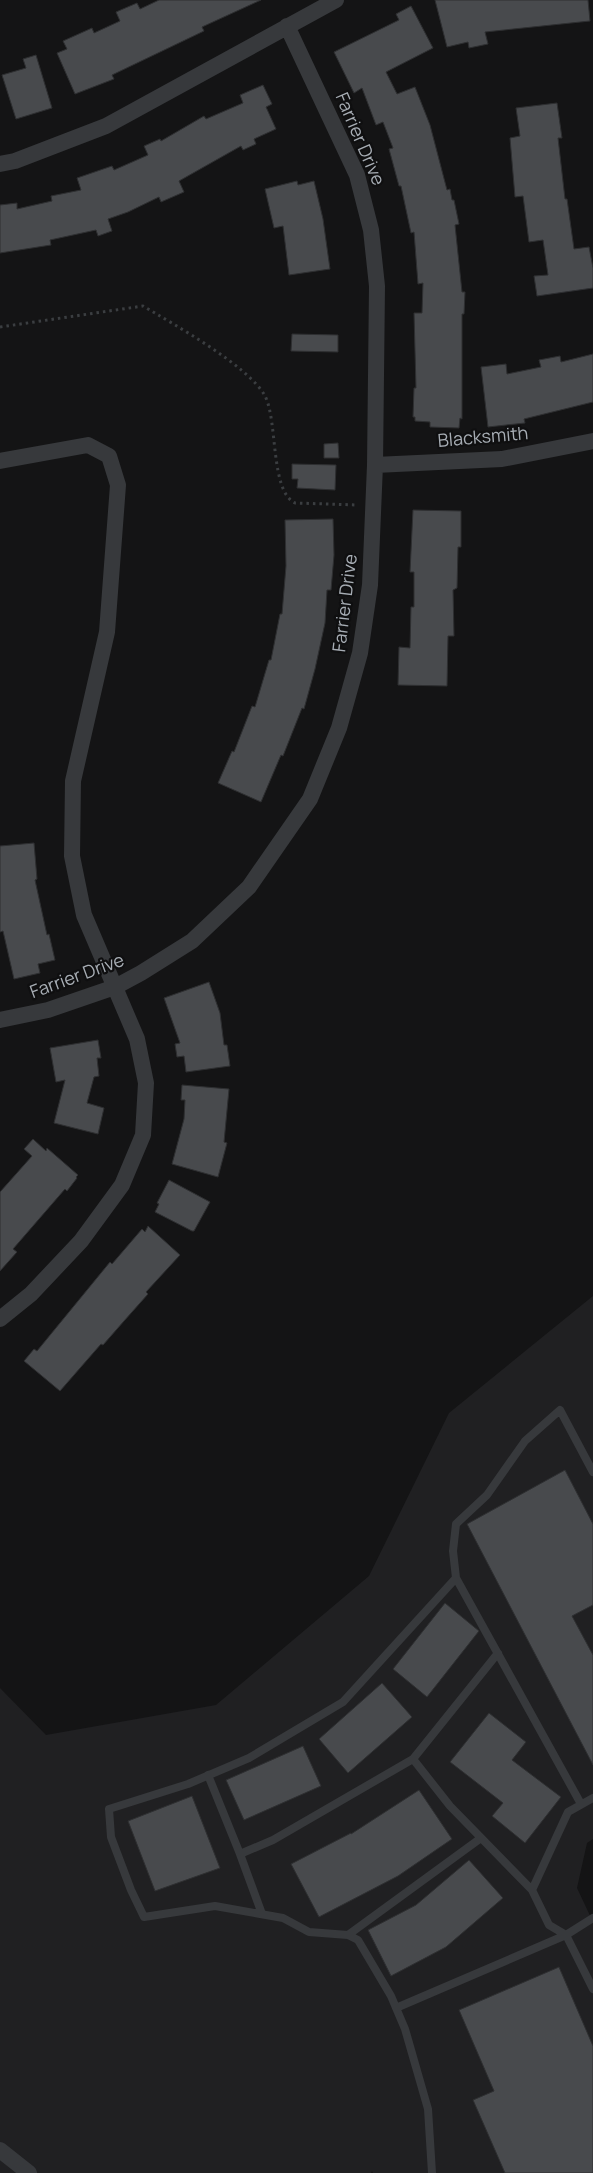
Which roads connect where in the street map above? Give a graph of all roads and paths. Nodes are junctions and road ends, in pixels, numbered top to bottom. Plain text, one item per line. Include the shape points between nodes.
1 (336, 0) edge
2 (287, 26) junction
3 (0, 164) edge
4 (0, 327) edge
5 (593, 441) edge
6 (0, 461) edge
7 (375, 465) junction
8 (374, 505) junction
9 (115, 987) junction
10 (0, 1020) edge
11 (0, 1319) edge
12 (593, 1472) edge
13 (456, 1578) junction
14 (498, 1654) junction
15 (413, 1759) junction
16 (208, 1775) junction
17 (593, 1798) edge
18 (581, 1804) junction
19 (482, 1838) junction
20 (240, 1854) junction
21 (532, 1890) junction
22 (262, 1914) junction
23 (593, 1918) edge
24 (566, 1934) junction
25 (348, 1935) junction
26 (593, 1988) edge
27 (396, 2008) junction
28 (0, 2150) edge
29 (28, 2173) edge
30 (432, 2173) edge

1 - 2 street
2 - 3 street via 106,126
2 - 7 street, Farrier Drive via 357,175 371,230 377,286
4 - 8 path via 143,306 216,352 252,379 265,396 271,413 281,483 290,501
5 - 7 street, Blacksmith via 502,459
6 - 9 street via 88,445 109,456 118,484 107,632 73,781 72,856 84,915
7 - 8 street, Farrier Drive
8 - 9 street, Farrier Drive via 370,585 360,653 339,728 310,799 249,887 192,941
9 - 10 street, Farrier Drive via 48,1010
9 - 11 street via 137,1039 146,1083 142,1135 122,1185 81,1241 31,1294
12 - 13 lane via 560,1410 525,1441 487,1496 456,1524 453,1551
13 - 14 lane
13 - 16 lane via 343,1702 249,1758
14 - 15 lane
14 - 18 lane
15 - 19 lane via 450,1806
15 - 20 lane via 273,1840
16 - 20 lane
16 - 22 lane via 109,1808 111,1837 130,1890 144,1917 215,1906
17 - 18 lane
18 - 21 lane via 568,1812
19 - 21 lane
19 - 25 lane
20 - 22 lane
21 - 24 lane via 549,1925
22 - 25 lane via 283,1918 309,1932
23 - 24 lane
24 - 26 lane
24 - 27 lane
25 - 27 lane via 358,1940
27 - 30 lane via 428,2109
28 - 29 street

